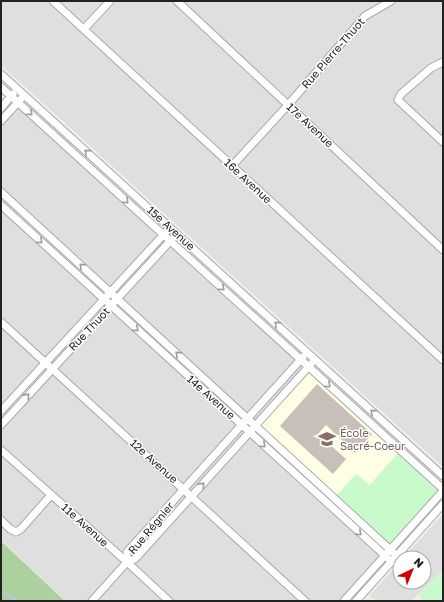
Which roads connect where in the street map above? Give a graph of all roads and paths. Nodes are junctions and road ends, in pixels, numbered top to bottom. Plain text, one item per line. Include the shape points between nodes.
1 (53, 1) edge
2 (110, 1) edge
3 (177, 1) edge
4 (392, 1) edge
5 (84, 29) junction
6 (443, 62) edge
7 (1, 74) edge
8 (1, 87) edge
9 (18, 90) junction
10 (12, 96) junction
11 (24, 96) junction
12 (18, 102) junction
13 (288, 105) junction
14 (1, 108) edge
15 (1, 121) edge
16 (443, 142) edge
17 (98, 162) junction
18 (232, 166) junction
19 (91, 169) junction
20 (1, 192) edge
21 (1, 205) edge
22 (36, 225) junction
23 (170, 227) junction
24 (30, 232) junction
25 (177, 233) junction
26 (163, 235) junction
27 (170, 241) junction
28 (443, 250) edge
29 (110, 293) junction
30 (244, 295) junction
31 (117, 299) junction
32 (104, 300) junction
33 (237, 302) junction
34 (110, 306) junction
35 (1, 322) edge
36 (307, 352) junction
37 (300, 360) junction
38 (315, 360) junction
39 (443, 360) edge
40 (46, 363) junction
41 (309, 367) junction
42 (52, 369) junction
43 (362, 402) junction
44 (354, 409) junction
45 (1, 411) edge
46 (248, 418) junction
47 (1, 425) edge
48 (241, 425) junction
49 (256, 426) junction
50 (249, 432) junction
51 (396, 432) junction
52 (389, 440) junction
53 (1, 450) edge
54 (443, 476) edge
55 (184, 489) junction
56 (443, 490) edge
57 (51, 494) junction
58 (192, 496) junction
59 (443, 504) edge
60 (1, 520) edge
61 (391, 550) junction
62 (402, 550) edge
63 (385, 556) junction
64 (127, 562) junction
65 (392, 562) joint
66 (92, 601) edge
67 (168, 601) edge
68 (305, 601) edge
69 (344, 601) edge
70 (356, 601) edge

1 - 5 street, 16e Avenue
2 - 5 street
3 - 13 street, 17e Avenue
4 - 13 street, Rue Pierre-Thuot via 365,16
5 - 18 street, 16e Avenue
6 - 16 street via 431,68 401,94 398,100
7 - 9 street, 15e Avenue
8 - 10 street, 15e Avenue
9 - 10 street
9 - 11 street, 15e Avenue
10 - 12 street, 15e Avenue
10 - 14 street
11 - 12 street
17 -> 11 street, 15e Avenue
12 - 15 street
12 -> 19 street, 15e Avenue
13 - 18 street, Rue Pierre-Thuot
13 - 28 street, 17e Avenue
17 - 19 street
17 - 23 street, 15e Avenue
18 - 39 street, 16e Avenue
19 -> 26 street, 15e Avenue
20 - 22 street, 14e Avenue
21 - 24 street, 14e Avenue
22 - 24 street
29 -> 22 street, 14e Avenue
23 - 25 street, 15e Avenue
23 - 26 street, Rue Thuot
24 -> 32 street, 14e Avenue
25 - 27 street, Rue Thuot
25 - 30 street, 15e Avenue
26 - 27 street, 15e Avenue
26 - 29 street, Rue Thuot
27 - 31 street, Rue Thuot
27 -> 33 street, 15e Avenue
29 - 31 street, 14e Avenue
29 - 32 street, Rue Thuot
30 - 33 street
36 -> 30 street, 15e Avenue
31 - 34 street, Rue Thuot
46 -> 31 street, 14e Avenue
32 - 34 street, 14e Avenue
32 - 40 street, Rue Thuot
33 - 37 street, 15e Avenue
34 - 42 street, Rue Thuot
34 -> 48 street, 14e Avenue
35 - 40 street, 12e Avenue
36 - 37 street, Rue Régnier
36 - 38 street, 15e Avenue
37 - 41 street, 15e Avenue
37 - 46 street, Rue Régnier
38 - 41 street, Rue Régnier
38 - 43 street, 15e Avenue
40 - 42 street, 12e Avenue
40 - 45 street, Rue Thuot
41 -> 44 street, 15e Avenue
41 - 49 street, Rue Régnier
47 -> 42 street, Rue Thuot
42 - 55 street, 12e Avenue
43 - 44 street
51 -> 43 street, 15e Avenue
44 - 52 street, 15e Avenue
46 - 48 street, Rue Régnier
46 - 49 street, 14e Avenue
48 - 50 street, 14e Avenue
48 - 55 street, Rue Régnier
49 - 50 street, Rue Régnier
49 - 61 street, 14e Avenue
58 -> 50 street, Rue Régnier
50 -> 63 street, 14e Avenue
51 - 52 street
51 - 54 street, 15e Avenue
52 - 56 street, 15e Avenue
53 - 57 street, 11e Avenue
55 - 58 street, 12e Avenue
55 - 64 street, Rue Régnier via 127,552
56 - 61 street
57 - 60 street via 21,530 16,532 10,529
57 - 64 street, 11e Avenue
58 - 64 street, Rue Régnier via 135,559
58 - 68 street, 12e Avenue
59 - 62 street
61 - 63 street
63 - 65 street, 14e Avenue
63 - 69 street
64 - 66 street, Rue Régnier
64 - 67 street, 11e Avenue
65 - 70 street

